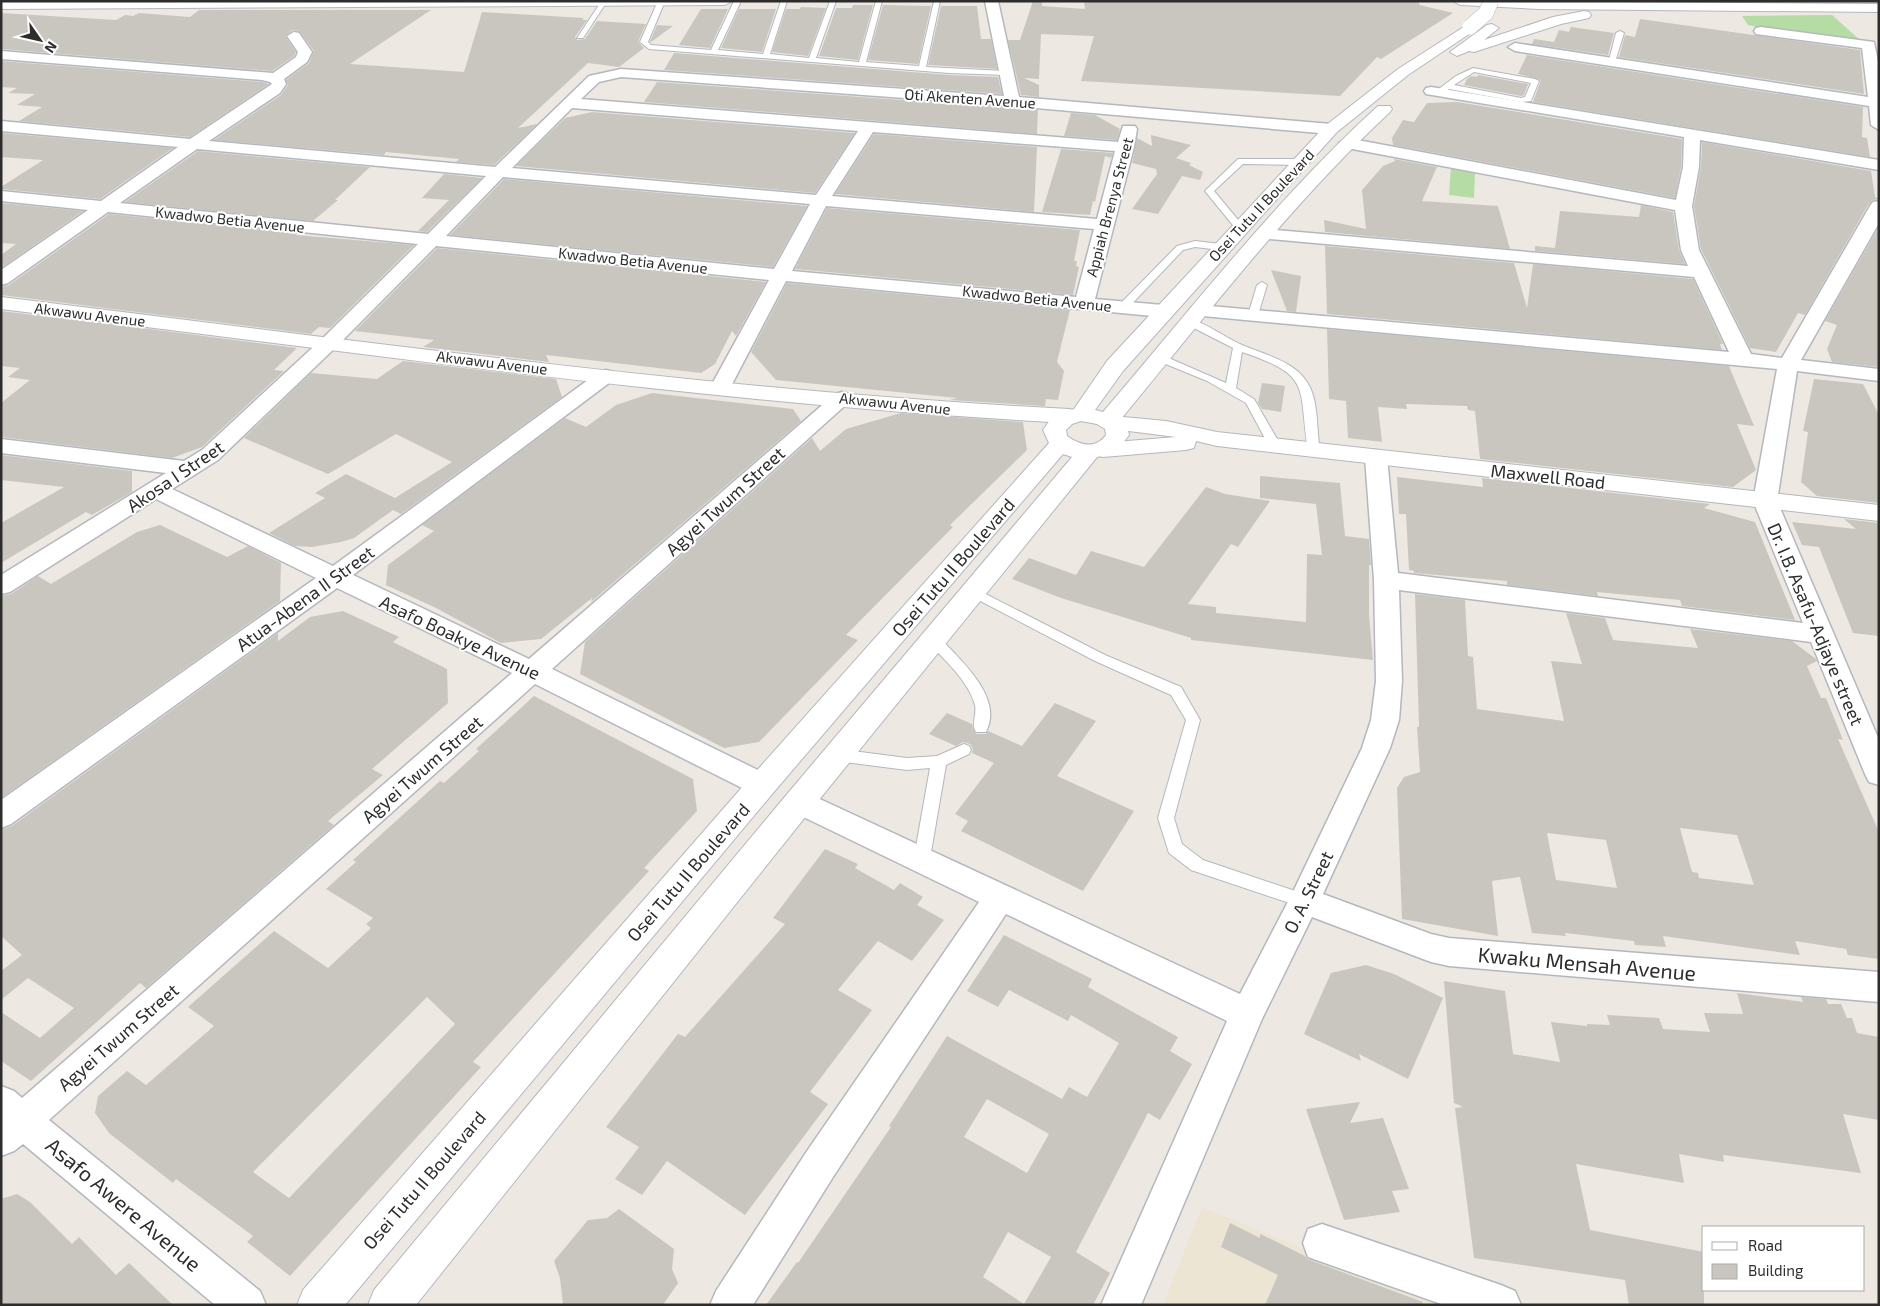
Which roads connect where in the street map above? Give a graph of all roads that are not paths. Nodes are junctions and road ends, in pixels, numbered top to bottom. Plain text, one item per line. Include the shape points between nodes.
1 (725, 1) edge
2 (738, 1) edge
3 (784, 1) edge
4 (833, 1) edge
5 (880, 1) edge
6 (937, 1) edge
7 (991, 1) edge
8 (1460, 1) edge
9 (1466, 1) edge
10 (1490, 1) edge
11 (1509, 1) edge
12 (1736, 1) edge
13 (257, 2) edge
14 (410, 2) edge
15 (662, 2) edge
16 (1854, 2) edge
17 (603, 3) junction
18 (1879, 4) edge
19 (1, 5) edge
20 (1814, 7) junction
21 (1879, 8) edge
22 (1453, 20) dead end
23 (1760, 31) dead end
24 (1620, 33) dead end
25 (294, 36) dead end
26 (580, 36) dead end
27 (1874, 46) edge
28 (1515, 47) dead end
29 (714, 52) junction
30 (1, 55) edge
31 (766, 56) junction
32 (1452, 56) junction
33 (23, 57) junction
34 (812, 59) junction
35 (1611, 62) junction
36 (862, 63) junction
37 (922, 68) junction
38 (1, 69) edge
39 (1005, 73) junction
40 (608, 74) joint
41 (276, 78) junction
42 (1428, 84) junction
43 (1013, 101) junction
44 (1877, 102) edge
45 (568, 103) junction
46 (1132, 112) junction
47 (1335, 120) junction
48 (1879, 125) edge
49 (1, 126) edge
50 (868, 127) junction
51 (1692, 134) junction
52 (196, 142) junction
53 (1347, 143) junction
54 (1126, 146) junction
55 (1300, 162) junction
56 (1879, 165) edge
57 (497, 172) junction
58 (1, 196) edge
59 (820, 201) junction
60 (1683, 206) junction
61 (1879, 206) edge
62 (104, 207) junction
63 (1105, 224) junction
64 (1240, 227) junction
65 (1265, 234) junction
66 (430, 240) junction
67 (1221, 248) junction
68 (1699, 272) junction
69 (779, 275) junction
70 (1, 279) edge
71 (1262, 285) dead end
72 (1084, 303) junction
73 (1, 304) edge
74 (1122, 306) junction
75 (1163, 311) junction
76 (1195, 316) junction
77 (1253, 316) junction
78 (330, 342) junction
79 (1238, 347) junction
80 (1160, 358) junction
81 (1743, 359) junction
82 (1788, 365) junction
83 (1879, 375) edge
84 (606, 376) junction
85 (721, 386) junction
86 (1230, 390) junction
87 (842, 398) junction
88 (1110, 421) junction
89 (1076, 435) junction
90 (1217, 439) junction
91 (1, 446) edge
92 (1275, 446) junction
93 (1314, 450) junction
94 (1376, 457) junction
95 (190, 469) junction
96 (156, 490) junction
97 (1765, 501) junction
98 (1879, 513) edge
99 (334, 578) junction
100 (1386, 580) junction
101 (1, 586) edge
102 (972, 591) junction
103 (1818, 634) junction
104 (933, 638) junction
105 (533, 671) junction
106 (980, 728) dead end
107 (964, 750) dead end
108 (837, 755) junction
109 (939, 762) junction
110 (1879, 774) edge
111 (762, 785) junction
112 (799, 802) junction
113 (1, 816) edge
114 (922, 858) junction
115 (1000, 897) junction
116 (1304, 901) junction
117 (1879, 987) edge
118 (1247, 1014) junction
119 (9, 1121) edge
120 (1322, 1243) dead end
121 (246, 1305) edge
122 (318, 1305) edge
123 (389, 1305) edge
124 (730, 1305) edge
125 (1121, 1305) edge
126 (1501, 1305) edge

1 - 15 main road
2 - 29 lane
3 - 31 lane
4 - 34 lane
5 - 36 lane
6 - 37 lane
7 - 39 street
8 - 9 main road
9 - 20 main road
9 - 22 main road via 1464,12
10 - 42 main road, Osei Tutu II Boulevard, bridge via 1490,8 1483,18 1470,27
11 - 32 main road, Osei Tutu II Boulevard via 1504,14 1492,28
12 - 16 main road
13 - 14 main road
13 - 19 main road
14 - 17 main road
15 - 17 main road
15 - 29 lane via 644,42 649,47
16 - 18 main road
17 - 26 lane
20 - 21 main road
20 - 32 main road via 1743,11 1613,11 1558,20
23 - 27 street
24 - 35 lane
25 - 41 street via 305,52 302,59
27 - 44 street
28 - 35 street
29 - 31 lane
30 - 33 street
31 - 34 lane
32 - 42 main road, Osei Tutu II Boulevard
33 - 38 street
33 - 41 street
34 - 36 lane
35 - 44 street
36 - 37 lane
37 - 39 lane
39 - 43 street
40 - 43 street, Oti Akenten Avenue
40 - 45 street, Akosa I Street via 594,79
41 - 52 street via 279,84 275,90
42 - 42 lane via 1472,70 1535,81 1528,99 1521,100
42 - 47 main road, Osei Tutu II Boulevard
42 - 51 street
42 - 53 main road, Osei Tutu II Boulevard
43 - 46 street, Oti Akenten Avenue
44 - 48 street
45 - 50 street
45 - 57 street, Akosa I Street
46 - 47 street, Oti Akenten Avenue
46 - 54 street, Appiah Brenya Street
47 - 55 main road, Osei Tutu II Boulevard
49 - 52 street
50 - 54 street
50 - 59 street
51 - 56 street
51 - 60 street via 1691,167
52 - 57 street
52 - 62 street
53 - 60 street
53 - 65 main road, Osei Tutu II Boulevard
54 - 63 street, Appiah Brenya Street
55 - 64 main road, Osei Tutu II Boulevard
55 - 64 lane via 1241,161 1209,190
57 - 59 street
57 - 66 street, Akosa I Street
58 - 62 street, Kwadwo Betia Avenue
59 - 63 street
59 - 69 street
60 - 68 street via 1690,250
61 - 82 street
62 - 66 street, Kwadwo Betia Avenue
62 - 70 street
63 - 72 street, Appiah Brenya Street
64 - 67 main road, Osei Tutu II Boulevard
65 - 68 street
65 - 76 main road, Osei Tutu II Boulevard
66 - 69 street, Kwadwo Betia Avenue
66 - 78 street, Akosa I Street
67 - 74 lane via 1195,244 1180,248
67 - 75 main road, Osei Tutu II Boulevard
68 - 81 street
69 - 72 street, Kwadwo Betia Avenue
69 - 85 street
71 - 77 lane
72 - 74 street, Kwadwo Betia Avenue
73 - 78 main road, Akwawu Avenue
74 - 75 street, Kwadwo Betia Avenue
75 - 89 main road, Osei Tutu II Boulevard via 1115,366
76 - 77 street
76 - 79 lane
76 - 80 main road, Osei Tutu II Boulevard
77 - 81 street
78 - 84 main road, Akwawu Avenue
78 - 95 street, Akosa I Street via 228,440
79 - 86 lane
79 - 93 lane via 1281,362 1293,372 1306,391
80 - 86 lane via 1211,378
80 - 88 main road, Osei Tutu II Boulevard
81 - 82 street
82 - 83 street
82 - 97 street
84 - 85 main road, Akwawu Avenue
84 - 99 street, Atua-Abena II Street
85 - 87 main road, Akwawu Avenue
86 - 92 lane via 1250,401
87 - 89 main road, Akwawu Avenue via 984,412
87 - 105 street, Agyei Twum Street
88 - 89 main road, Akwawu Avenue via 1096,415
88 - 89 main road via 1118,430 1118,438 1112,445
88 - 90 main road, Maxwell Road
89 - 90 main road, Maxwell Road
89 - 102 main road, Osei Tutu II Boulevard
89 - 111 main road, Osei Tutu II Boulevard
90 - 92 main road, Maxwell Road
91 - 95 street
92 - 93 main road, Maxwell Road
93 - 94 main road, Maxwell Road
94 - 97 main road, Maxwell Road
94 - 100 street, O. A. Street
95 - 96 street, Akosa I Street
96 - 99 street, Asafo Boakye Avenue
96 - 101 street, Akosa I Street
97 - 98 main road, Maxwell Road
97 - 103 street, Dr. I.B. Asafu-Adjaye street
99 - 105 street, Asafo Boakye Avenue
99 - 113 street, Atua-Abena II Street
100 - 103 street
100 - 116 street, O. A. Street via 1390,681 1385,720 1376,748
102 - 104 main road, Osei Tutu II Boulevard
102 - 116 lane via 1100,658 1176,691 1193,720 1166,818 1175,848 1197,865
103 - 110 street, Dr. I.B. Asafu-Adjaye street
104 - 106 lane via 974,684 983,707
104 - 108 main road, Osei Tutu II Boulevard
105 - 111 street, Asafo Boakye Avenue
105 - 119 street, Agyei Twum Street
107 - 109 lane
108 - 109 lane via 906,764
108 - 112 main road, Osei Tutu II Boulevard
109 - 114 lane
111 - 122 main road, Osei Tutu II Boulevard
112 - 114 street
112 - 123 main road, Osei Tutu II Boulevard
114 - 115 street
115 - 118 street
115 - 124 street via 825,1156
116 - 117 street, Kwaku Mensah Avenue via 1449,952
116 - 118 street, O. A. Street
118 - 125 street, O. A. Street
119 - 121 street, Asafo Awere Avenue
120 - 126 street

